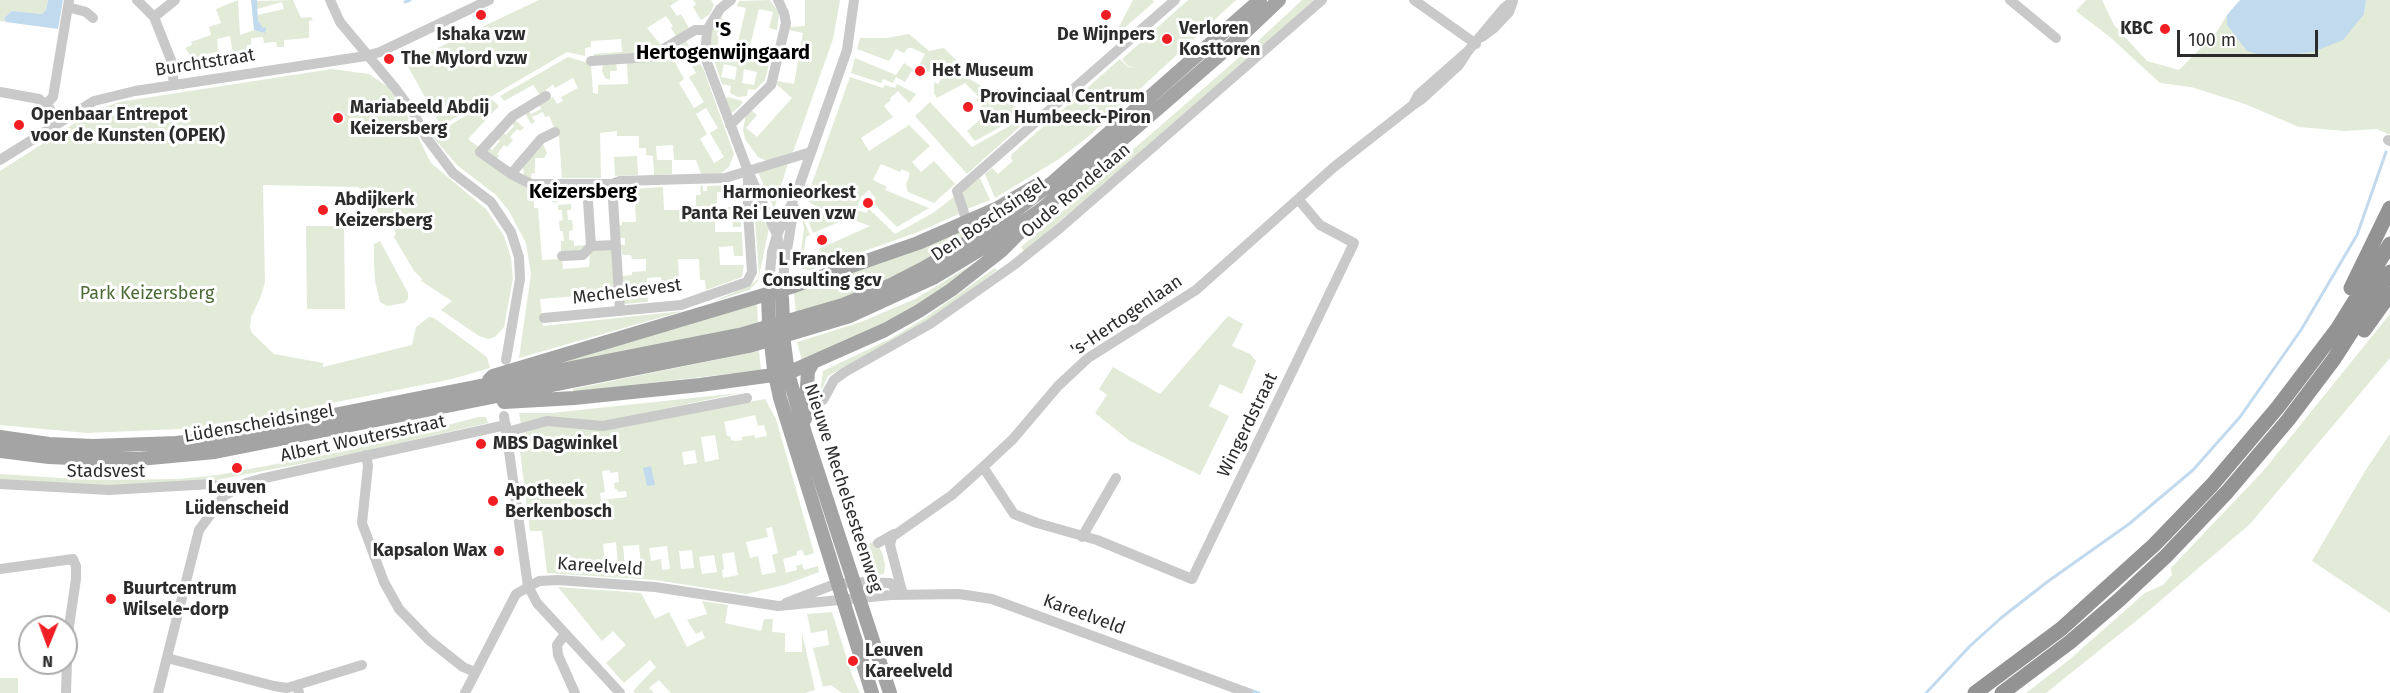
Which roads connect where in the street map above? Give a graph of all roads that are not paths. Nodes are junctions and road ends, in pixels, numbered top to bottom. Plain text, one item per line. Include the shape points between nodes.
1 (137, 0) edge
2 (175, 0) edge
3 (330, 0) edge
4 (489, 0) edge
5 (730, 0) edge
6 (778, 0) edge
7 (854, 0) edge
8 (1175, 0) edge
9 (1260, 0) edge
10 (1279, 0) edge
11 (1322, 0) edge
12 (1414, 0) edge
13 (2010, 0) edge
14 (1514, 1) edge
15 (68, 3) edge
16 (154, 17) junction
17 (93, 18) dead end
18 (707, 30) junction
19 (2056, 38) dead end
20 (1475, 44) junction
21 (366, 56) junction
22 (591, 61) dead end
23 (174, 85) junction
24 (0, 92) edge
25 (546, 96) dead end
26 (46, 104) junction
27 (56, 123) junction
28 (730, 125) junction
29 (555, 132) dead end
30 (811, 152) junction
31 (0, 160) edge
32 (748, 171) junction
33 (511, 174) junction
34 (1053, 182) junction
35 (612, 184) junction
36 (797, 192) junction
37 (1298, 199) junction
38 (588, 201) dead end
39 (2390, 208) edge
40 (1042, 209) junction
41 (765, 210) junction
42 (748, 213) junction
43 (967, 222) junction
44 (777, 235) junction
45 (616, 244) junction
46 (2390, 244) edge
47 (591, 246) junction
48 (1002, 251) junction
49 (562, 256) dead end
50 (1014, 265) junction
51 (784, 269) junction
52 (2390, 272) edge
53 (783, 293) junction
54 (2390, 294) edge
55 (768, 297) junction
56 (620, 311) junction
57 (544, 318) dead end
58 (799, 325) junction
59 (2338, 328) junction
60 (2334, 359) junction
61 (506, 360) dead end
62 (812, 364) junction
63 (781, 371) junction
64 (487, 392) junction
65 (747, 398) dead end
66 (823, 400) dead end
67 (506, 424) junction
68 (805, 433) junction
69 (0, 437) edge
70 (0, 451) edge
71 (366, 455) junction
72 (983, 467) junction
73 (1116, 478) dead end
74 (0, 484) edge
75 (230, 492) junction
76 (895, 534) junction
77 (1082, 537) junction
78 (878, 543) dead end
79 (0, 569) edge
80 (854, 582) junction
81 (837, 585) junction
82 (528, 586) junction
83 (903, 595) junction
84 (859, 598) junction
85 (842, 600) junction
86 (778, 606) junction
87 (565, 634) junction
88 (167, 658) junction
89 (362, 665) dead end
90 (475, 672) junction
91 (298, 689) edge
92 (66, 693) edge
93 (158, 693) edge
94 (465, 693) edge
95 (575, 693) edge
96 (620, 693) edge
97 (872, 693) edge
98 (890, 693) edge
99 (1248, 693) edge
100 (1975, 693) edge
101 (2002, 693) edge

1 - 16 street
2 - 16 street
3 - 21 street via 340,22
4 - 21 street, Burchtstraat
5 - 18 street
6 - 28 street via 786,23 771,85
7 - 30 street via 847,50
8 - 43 street via 957,191
9 - 34 main road, Den Boschsingel
10 - 40 main road, Den Boschsingel
11 - 50 street, Oude Rondelaan
12 - 20 street
13 - 19 street
14 - 20 street, 's-Hertogenlaan via 1509,12
15 - 17 street
15 - 26 street via 53,97
16 - 23 street via 171,60
18 - 22 street via 695,30 650,57
18 - 28 street via 705,57
20 - 37 street, 's-Hertogenlaan via 1418,94 1413,105
21 - 23 street, Burchtstraat
21 - 61 street via 395,88 453,172 491,202 511,232 519,257 520,279
23 - 27 street, Burchtstraat via 94,101
24 - 26 street via 39,99
25 - 33 street via 513,116 480,152
26 - 27 street
27 - 31 street, Burchtstraat
28 - 32 street
29 - 33 street via 541,139
30 - 32 street
30 - 36 street
32 - 35 street via 725,178
32 - 41 street
32 - 42 street
33 - 35 street via 531,184
34 - 43 main road via 1040,184
34 - 58 main road, Den Boschsingel via 995,226 924,268
35 - 45 street
36 - 44 street
36 - 51 street
37 - 72 street, 's-Hertogenlaan via 1196,290 1088,358
37 - 77 street, Wingerdstraat via 1320,225 1353,243 1192,579
38 - 47 street
39 - 59 highway via 2344,301
40 - 48 main road
40 - 58 main road, Den Boschsingel via 933,278 850,316
41 - 42 street
41 - 44 street
42 - 56 street, Mechelsevest via 752,272 747,282 681,305
43 - 53 main road
44 - 51 street
44 - 55 street
45 - 47 street
45 - 56 street
46 - 59 highway
47 - 49 street via 583,255
48 - 50 street
48 - 62 main road via 919,311
50 - 66 street, Oude Rondelaan via 930,324 844,372 834,380
51 - 53 street
52 - 60 highway
53 - 55 main road
53 - 63 main road, Nieuwe Mechelsesteenweg, bridge
54 - 60 highway via 2358,338
55 - 63 main road, Nieuwe Mechelsesteenweg, bridge
55 - 64 main road via 493,376
56 - 57 street, Mechelsevest
58 - 64 main road, Lüdenscheidsingel via 749,346
59 - 100 highway via 2212,485 2154,544 2061,629
60 - 101 highway via 2227,492 2166,556 2070,642
62 - 63 main road
62 - 68 main road via 808,371
63 - 64 main road via 507,403
63 - 68 main road, Nieuwe Mechelsesteenweg
63 - 81 main road, Nieuwe Mechelsesteenweg
64 - 69 main road, Lüdenscheidsingel via 176,443 93,446
64 - 70 main road, Lüdenscheidsingel via 215,452 94,459
65 - 67 street via 603,426 547,421
67 - 71 street, Albert Woutersstraat
67 - 82 street
68 - 80 main road, Nieuwe Mechelsesteenweg
71 - 75 street, Albert Woutersstraat via 260,478
71 - 90 street via 362,523 384,582 399,609 429,640
72 - 76 street, 's-Hertogenlaan via 952,495
72 - 77 street, Wingerdstraat via 1014,514
73 - 77 street
74 - 75 street, Stadsvest via 109,490 212,484
75 - 88 street, Albert Woutersstraat via 199,530
76 - 78 street, 's-Hertogenlaan
76 - 83 street via 890,545
79 - 92 street via 73,559 76,579 68,633
80 - 81 street, Kareelveld
80 - 83 street, Kareelveld via 890,583
80 - 84 main road, Nieuwe Mechelsesteenweg
81 - 85 main road, Nieuwe Mechelsesteenweg
81 - 86 street, Kareelveld
82 - 86 street, Kareelveld via 558,580 655,587
82 - 87 street via 537,603
82 - 90 street via 516,594
83 - 84 street, Kareelveld
83 - 99 street, Kareelveld via 959,594 992,599
84 - 85 street, Kareelveld
84 - 98 main road, Nieuwe Mechelsesteenweg
85 - 86 street, Kareelveld
85 - 97 main road, Nieuwe Mechelsesteenweg
87 - 95 street via 557,645 558,655
87 - 96 street
88 - 91 street via 274,687
88 - 93 street, Albert Woutersstraat
89 - 91 street
90 - 94 street

